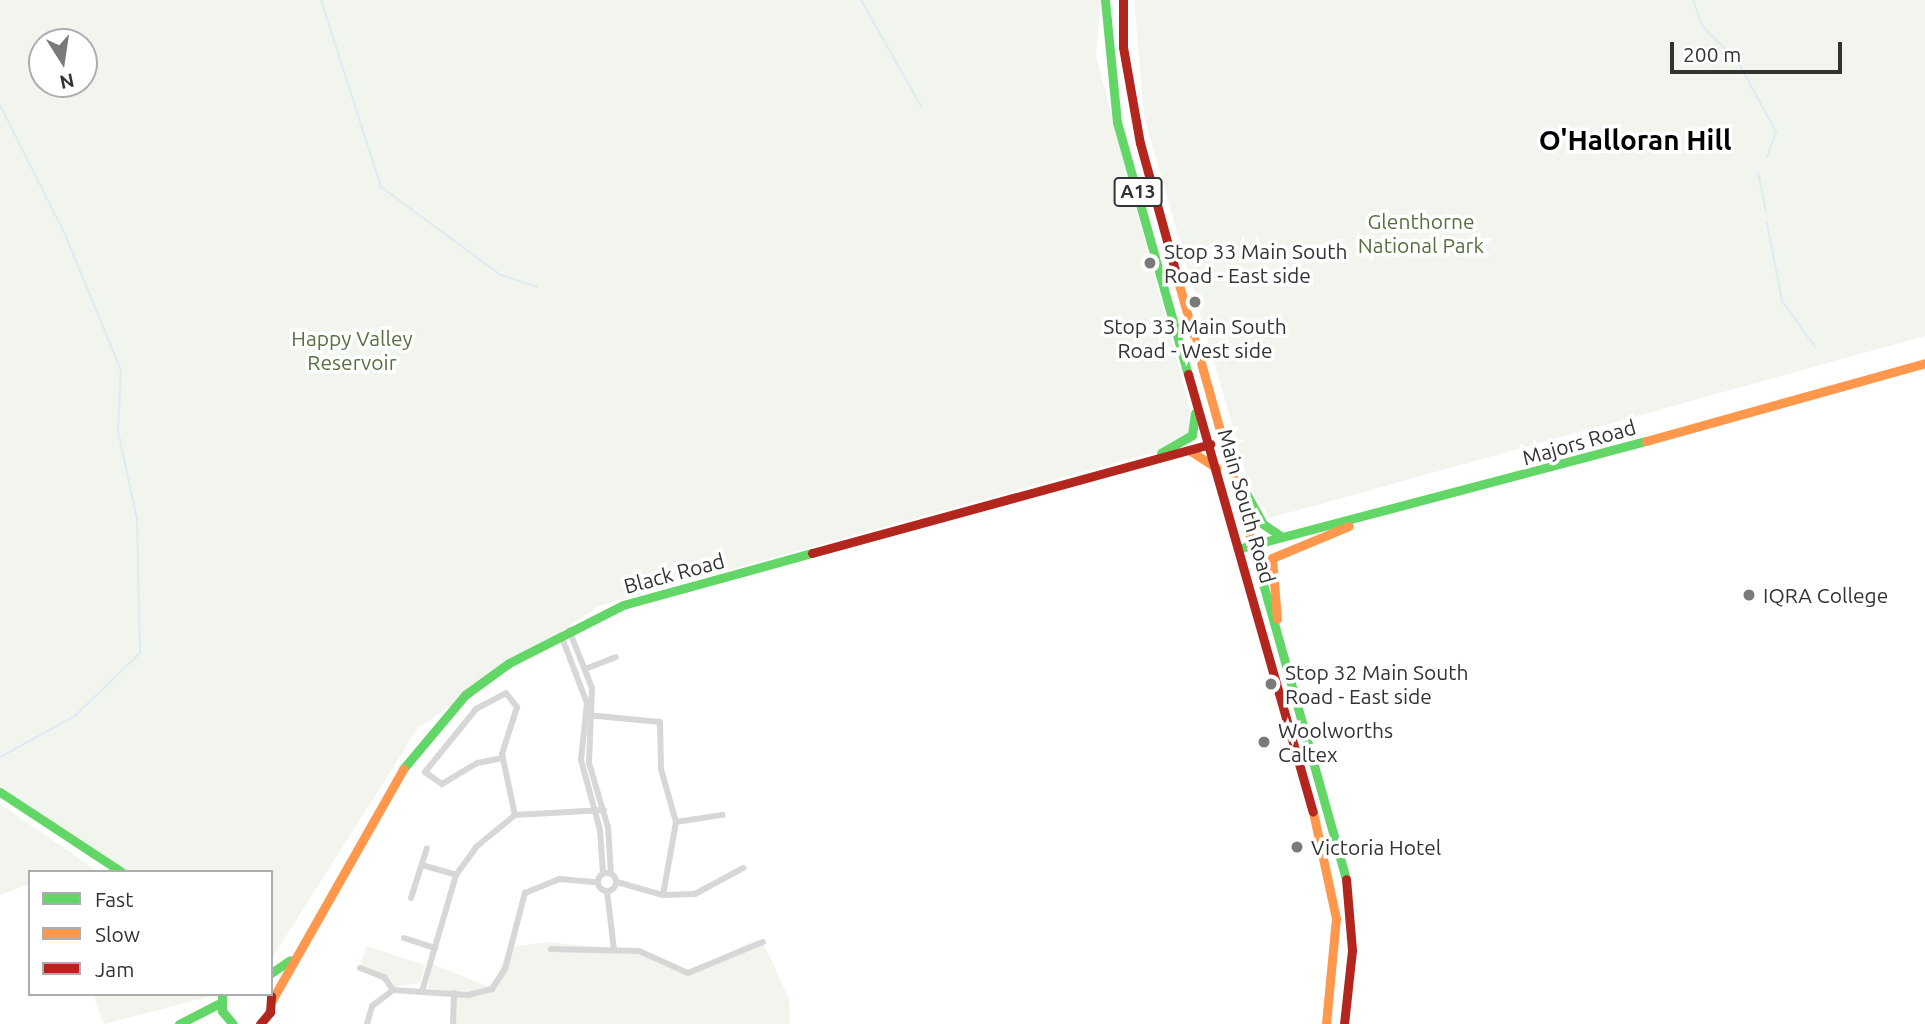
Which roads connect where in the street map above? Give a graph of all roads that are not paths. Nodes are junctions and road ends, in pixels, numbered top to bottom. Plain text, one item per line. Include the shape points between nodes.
1 (1097, 0) edge
2 (1105, 0) edge
3 (1123, 0) edge
4 (1105, 47) junction
5 (1925, 363) edge
6 (1194, 386) junction
7 (1225, 440) junction
8 (1210, 444) junction
9 (1189, 450) junction
10 (1150, 460) junction
11 (1230, 460) junction
12 (1218, 468) junction
13 (1367, 518) junction
14 (1282, 537) junction
15 (1254, 544) junction
16 (1241, 548) junction
17 (1278, 627) junction
18 (564, 631) junction
19 (616, 657) dead end
20 (585, 669) junction
21 (587, 715) junction
22 (595, 716) junction
23 (503, 758) junction
24 (0, 792) edge
25 (604, 810) junction
26 (595, 812) junction
27 (515, 815) junction
28 (722, 815) dead end
29 (1331, 817) junction
30 (676, 822) junction
31 (427, 848) dead end
32 (422, 865) junction
33 (743, 867) dead end
34 (119, 870) edge
35 (607, 873) junction
36 (456, 875) junction
37 (597, 882) junction
38 (617, 882) junction
39 (1332, 889) junction
40 (607, 892) junction
41 (663, 895) junction
42 (411, 898) dead end
43 (404, 938) dead end
44 (763, 942) dead end
45 (435, 948) junction
46 (551, 949) dead end
47 (614, 949) junction
48 (296, 954) junction
49 (360, 968) dead end
50 (273, 971) edge
51 (423, 988) junction
52 (393, 990) junction
53 (454, 993) junction
54 (273, 995) edge
55 (272, 997) edge
56 (221, 998) edge
57 (270, 1012) junction
58 (179, 1024) edge
59 (233, 1024) edge
60 (260, 1024) edge
61 (273, 1024) edge
62 (367, 1024) edge
63 (453, 1024) edge
64 (1326, 1024) edge
65 (1344, 1024) edge

1 - 4 main road
2 - 4 main road, Main South Road / A13
3 - 7 main road, Main South Road / A13 via 1134,121
4 - 6 main road, Main South Road / A13 via 1117,122
5 - 13 main road, Majors Road
6 - 8 main road, Main South Road / A13
6 - 10 main road, A13 via 1193,434
7 - 8 main road, Black Road
7 - 11 main road, Main South Road / A13
8 - 9 main road, Black Road
8 - 12 main road, Main South Road / A13
9 - 10 main road, Black Road
9 - 12 main road
10 - 18 main road, Black Road via 624,604
11 - 14 main road, A13 via 1263,524
11 - 15 main road, Main South Road / A13
12 - 16 main road, Main South Road / A13
13 - 14 main road, Majors Road
13 - 17 main road, A13 via 1272,558
14 - 15 main road, Majors Road
15 - 16 main road, Majors Road
15 - 17 main road, Main South Road / A13
16 - 39 main road, Main South Road / A13
17 - 29 main road, Main South Road / A13
18 - 20 street
18 - 21 street
18 - 48 main road, Black Road via 465,695 423,741
19 - 20 street
20 - 22 street
21 - 22 street
21 - 26 street via 581,761
22 - 25 street via 589,763
22 - 30 street via 657,718 661,769
23 - 23 street via 517,707 501,691 476,709 425,772 442,784 471,766
23 - 27 street
24 - 34 main road
25 - 26 street
25 - 35 street
26 - 27 street
26 - 35 street
27 - 36 street via 476,847
28 - 30 street
29 - 39 main road via 1341,884
29 - 65 main road, Main South Road / A13 via 1352,919
30 - 41 street
31 - 32 street
32 - 36 street
32 - 42 street
33 - 41 street via 695,894
35 - 37 street
35 - 38 street
36 - 45 street
37 - 40 street
37 - 53 street via 559,878 525,893 500,980 481,995
38 - 40 street
38 - 41 street
39 - 64 main road, Main South Road / A13 via 1336,918
40 - 47 street
43 - 45 street
44 - 47 street via 746,944 688,973 639,951
45 - 51 street
46 - 47 street
48 - 50 main road, Black Road
48 - 54 main road, Black Road
49 - 52 street via 384,977
51 - 52 street
51 - 53 street
52 - 62 street via 372,1006
53 - 63 street
55 - 57 main road, Black Road
56 - 58 main road
56 - 59 main road
57 - 60 main road
57 - 61 main road

